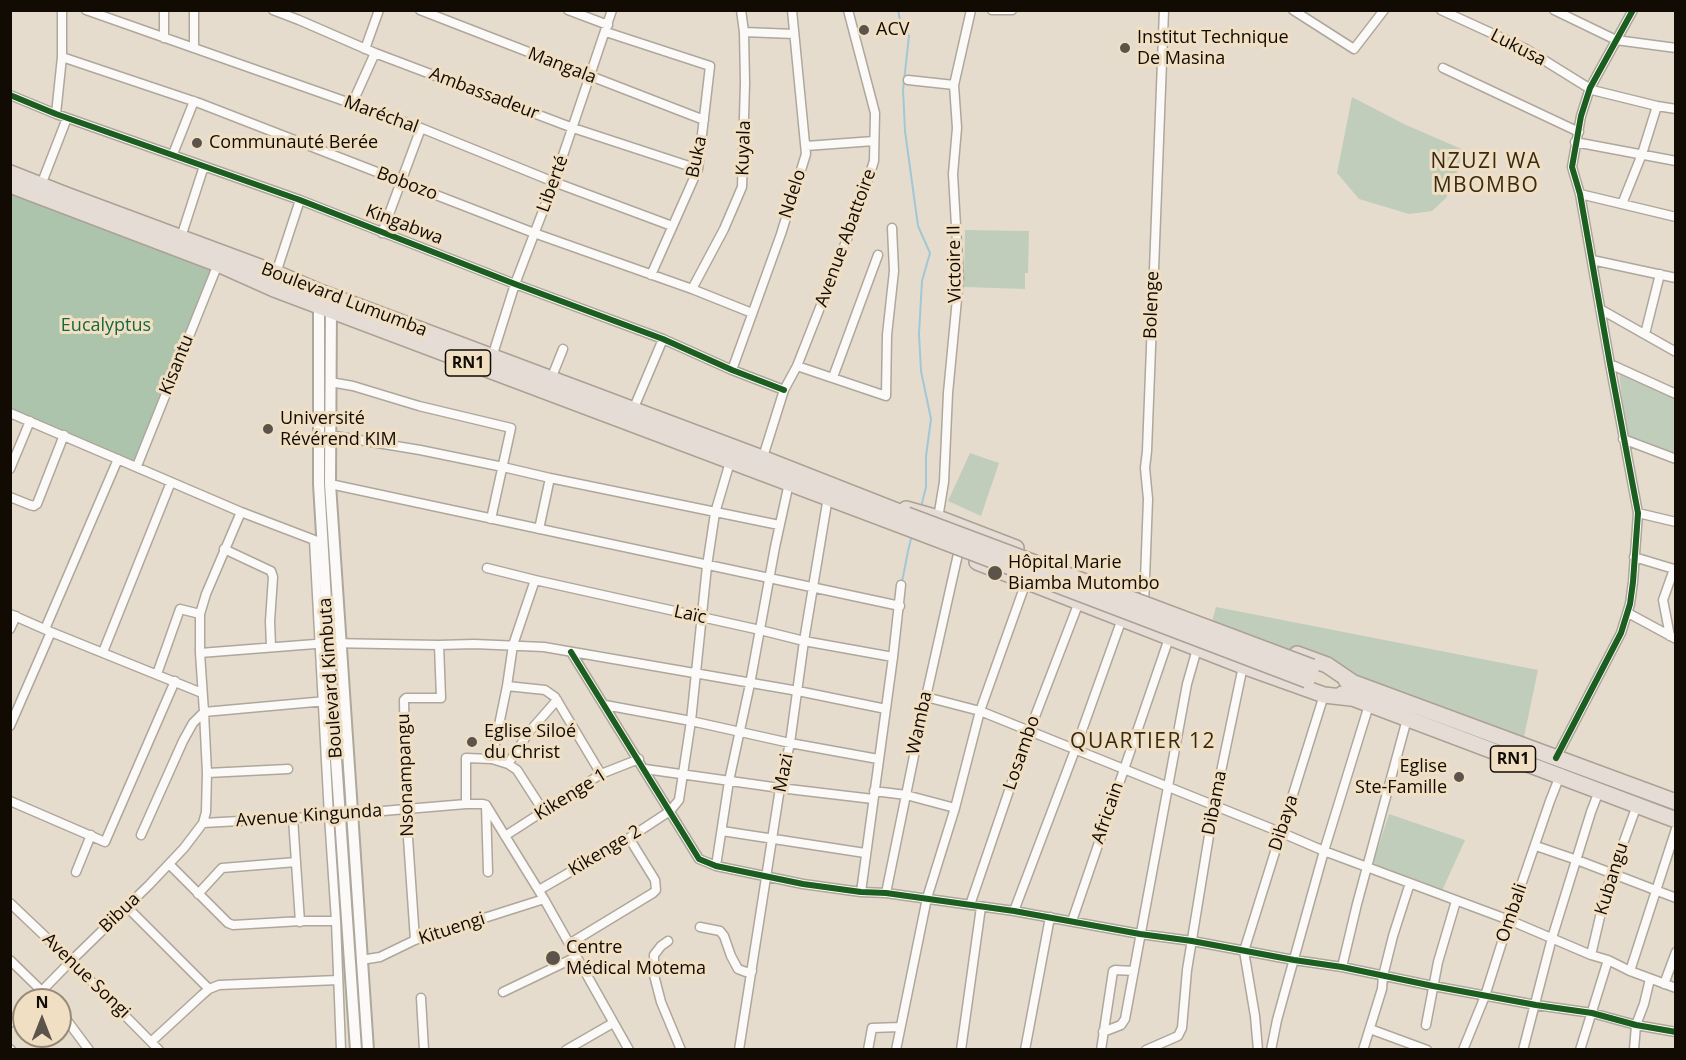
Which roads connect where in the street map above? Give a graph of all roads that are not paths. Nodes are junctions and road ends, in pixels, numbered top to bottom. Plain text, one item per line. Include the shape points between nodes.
1 (62, 10) edge
2 (86, 10) edge
3 (164, 10) edge
4 (194, 10) edge
5 (273, 10) edge
6 (379, 10) edge
7 (420, 10) edge
8 (568, 10) edge
9 (612, 10) edge
10 (741, 10) edge
11 (792, 10) edge
12 (848, 10) edge
13 (971, 10) edge
14 (992, 10) edge
15 (1012, 10) edge
16 (1164, 10) edge
17 (1293, 10) edge
18 (1384, 10) edge
19 (1441, 10) edge
20 (1554, 10) edge
21 (1633, 10) edge
22 (113, 15) edge
23 (607, 28) junction
24 (744, 32) junction
25 (794, 34) junction
26 (164, 38) junction
27 (1616, 40) junction
28 (194, 48) junction
29 (1676, 48) edge
30 (365, 49) junction
31 (375, 53) junction
32 (62, 57) junction
33 (1443, 68) dead end
34 (590, 77) junction
35 (908, 80) dead end
36 (954, 85) junction
37 (1591, 89) junction
38 (10, 95) edge
39 (194, 101) junction
40 (352, 104) junction
41 (1657, 106) junction
42 (1676, 109) edge
43 (56, 114) junction
44 (67, 118) junction
45 (704, 120) junction
46 (573, 128) junction
47 (421, 129) junction
48 (1579, 132) junction
49 (874, 141) junction
50 (1575, 142) junction
51 (806, 146) junction
52 (173, 154) junction
53 (1642, 154) junction
54 (1676, 161) edge
55 (204, 166) junction
56 (698, 169) junction
57 (10, 173) edge
58 (401, 181) junction
59 (554, 182) junction
60 (10, 185) edge
61 (41, 185) junction
62 (1580, 194) junction
63 (300, 200) junction
64 (1622, 204) junction
65 (1676, 217) edge
66 (672, 226) junction
67 (892, 228) dead end
68 (382, 233) junction
69 (534, 233) junction
70 (181, 237) junction
71 (878, 255) dead end
72 (1592, 260) junction
73 (218, 264) junction
74 (276, 273) junction
75 (1660, 274) junction
76 (651, 275) junction
77 (1676, 278) edge
78 (515, 284) junction
79 (692, 289) junction
80 (325, 301) junction
81 (1600, 309) junction
82 (752, 313) junction
83 (1645, 334) junction
84 (663, 339) junction
85 (563, 349) dead end
86 (1676, 352) edge
87 (492, 357) junction
88 (1610, 364) junction
89 (797, 366) junction
90 (732, 370) junction
91 (833, 377) junction
92 (551, 379) junction
93 (330, 382) junction
94 (784, 390) junction
95 (1676, 394) edge
96 (633, 410) junction
97 (10, 413) edge
98 (30, 421) junction
99 (64, 435) junction
100 (330, 435) junction
101 (1623, 439) junction
102 (118, 459) junction
103 (1676, 459) edge
104 (730, 462) junction
105 (760, 465) junction
106 (136, 466) junction
107 (503, 467) junction
108 (10, 468) edge
109 (550, 478) junction
110 (171, 482) junction
111 (789, 483) junction
112 (330, 484) junction
113 (10, 497) edge
114 (828, 497) junction
115 (877, 510) junction
116 (241, 512) junction
117 (715, 513) junction
118 (1638, 513) junction
119 (491, 519) junction
120 (915, 522) junction
121 (1676, 522) edge
122 (779, 525) junction
123 (539, 529) junction
124 (323, 541) junction
125 (224, 549) junction
126 (958, 554) junction
127 (1634, 557) junction
128 (707, 566) junction
129 (1675, 567) edge
130 (487, 568) dead end
131 (769, 578) junction
132 (535, 580) junction
133 (1026, 582) junction
134 (902, 585) dead end
135 (814, 588) junction
136 (1130, 593) junction
137 (1145, 599) junction
138 (1078, 602) junction
139 (900, 606) junction
140 (1628, 612) junction
141 (1182, 613) junction
142 (200, 614) junction
143 (13, 615) edge
144 (701, 618) junction
145 (1122, 619) junction
146 (1142, 627) junction
147 (10, 629) edge
148 (48, 630) junction
149 (760, 630) junction
150 (1673, 637) edge
151 (1170, 638) junction
152 (804, 641) junction
153 (330, 644) junction
154 (440, 645) junction
155 (513, 645) junction
156 (271, 646) junction
157 (1197, 649) junction
158 (103, 652) junction
159 (572, 652) junction
160 (200, 653) junction
161 (893, 657) junction
162 (1243, 666) junction
163 (157, 674) junction
164 (695, 674) junction
165 (175, 681) junction
166 (750, 684) junction
167 (507, 686) junction
168 (798, 691) junction
169 (1353, 691) junction
170 (202, 693) junction
171 (1324, 695) junction
172 (926, 696) junction
173 (557, 700) junction
174 (327, 701) junction
175 (605, 705) junction
176 (1369, 705) junction
177 (886, 709) junction
178 (980, 711) junction
179 (204, 712) junction
180 (1407, 719) junction
181 (691, 721) junction
182 (10, 726) edge
183 (740, 732) junction
184 (1029, 732) junction
185 (790, 743) junction
186 (1075, 750) junction
187 (492, 759) junction
188 (639, 759) junction
189 (878, 759) junction
190 (508, 764) junction
191 (1561, 766) junction
192 (288, 769) dead end
193 (645, 769) junction
194 (1123, 770) junction
195 (207, 772) junction
196 (601, 774) junction
197 (684, 774) junction
198 (729, 780) junction
199 (1167, 787) junction
200 (780, 788) junction
201 (1599, 791) junction
202 (873, 795) junction
203 (906, 795) junction
204 (10, 801) edge
205 (1676, 802) edge
206 (466, 804) junction
207 (486, 805) junction
208 (1214, 805) junction
209 (1637, 805) junction
210 (955, 808) junction
211 (406, 809) junction
212 (670, 811) junction
213 (544, 812) junction
214 (352, 814) junction
215 (334, 816) junction
216 (293, 818) junction
217 (1676, 820) edge
218 (203, 824) junction
219 (1676, 829) edge
220 (722, 831) junction
221 (1280, 832) junction
222 (91, 835) junction
223 (141, 835) dead end
224 (505, 836) junction
225 (630, 838) junction
226 (772, 838) junction
227 (1536, 846) junction
228 (1324, 851) junction
229 (865, 853) junction
230 (1577, 860) junction
231 (296, 862) junction
232 (169, 864) junction
233 (716, 866) junction
234 (1367, 867) junction
235 (76, 872) dead end
236 (488, 872) dead end
237 (766, 875) junction
238 (1612, 875) junction
239 (1410, 883) junction
240 (539, 890) junction
241 (1656, 891) junction
242 (861, 892) junction
243 (886, 893) junction
244 (198, 894) junction
245 (927, 898) junction
246 (1676, 898) edge
247 (544, 899) junction
248 (1456, 902) junction
249 (10, 903) edge
250 (970, 906) junction
251 (127, 907) junction
252 (981, 907) junction
253 (1014, 911) junction
254 (1050, 917) junction
255 (1509, 920) junction
256 (336, 921) junction
257 (1072, 921) junction
258 (300, 922) junction
259 (700, 927) dead end
260 (1140, 934) junction
261 (1552, 938) junction
262 (415, 940) junction
263 (668, 941) dead end
264 (1191, 941) junction
265 (568, 945) junction
266 (1244, 951) junction
267 (1676, 952) edge
268 (1591, 955) junction
269 (576, 957) junction
270 (10, 960) edge
271 (362, 960) junction
272 (1294, 960) junction
273 (1608, 960) junction
274 (71, 961) junction
275 (1342, 966) junction
276 (752, 971) junction
277 (1134, 971) junction
278 (1630, 971) junction
279 (1383, 976) junction
280 (1650, 979) junction
281 (338, 980) junction
282 (1664, 984) junction
283 (1433, 986) junction
284 (41, 988) edge
285 (45, 988) edge
286 (209, 988) junction
287 (1676, 988) edge
288 (503, 992) dead end
289 (1485, 996) junction
290 (421, 998) dead end
291 (1536, 1005) junction
292 (1592, 1013) junction
293 (613, 1023) junction
294 (72, 1024) edge
295 (1636, 1024) junction
296 (1426, 1025) dead end
297 (900, 1027) junction
298 (1370, 1029) junction
299 (1103, 1032) junction
300 (1676, 1032) edge
301 (152, 1041) junction
302 (367, 1049) edge
303 (88, 1050) edge
304 (159, 1050) edge
305 (341, 1050) edge
306 (356, 1050) edge
307 (424, 1050) edge
308 (566, 1050) edge
309 (629, 1050) edge
310 (681, 1050) edge
311 (739, 1050) edge
312 (868, 1050) edge
313 (896, 1050) edge
314 (961, 1050) edge
315 (1025, 1050) edge
316 (1101, 1050) edge
317 (1146, 1050) edge
318 (1258, 1050) edge
319 (1271, 1050) edge
320 (1363, 1050) edge
321 (1427, 1050) edge
322 (1463, 1050) edge
323 (1523, 1050) edge
324 (1580, 1050) edge
325 (1634, 1050) edge

1 - 32 street
2 - 22 street, Maréchal
3 - 26 street
4 - 28 street
5 - 30 street, Ambassadeur
6 - 30 street
7 - 34 street, Mangala
8 - 23 street
9 - 23 street, Liberté
10 - 24 street, Kuyala
11 - 25 street, Ndelo
12 - 49 street, Avenue Abattoire via 874,113
13 - 36 street, Victoire II
14 - 15 street
16 - 137 street, Bolenge via 1145,468
17 - 18 street via 1354,49
19 - 37 street, Lukusa via 1526,49
20 - 27 street
21 - 27 street, Ombali
22 - 26 street, Maréchal
23 - 34 street, Liberté
23 - 45 street, Buka via 710,66
24 - 25 street
24 - 79 street, Kuyala via 742,187
25 - 51 street, Ndelo
26 - 28 street, Maréchal
27 - 29 street
27 - 37 street, Ombali
28 - 40 street, Maréchal
30 - 31 street, Ambassadeur
31 - 40 street
31 - 46 street, Ambassadeur
32 - 39 street, Bobozo
32 - 43 street
33 - 48 street
34 - 45 street, Mangala
34 - 46 street, Liberté
35 - 36 street
36 - 120 street, Victoire II via 957,128 953,174 959,278 944,482
37 - 41 street, Lukusa
37 - 48 street, Ombali
38 - 43 street, Kingabwa
39 - 52 street
39 - 58 street, Bobozo
40 - 47 street, Maréchal
41 - 42 street, Lukusa
41 - 53 street
43 - 44 street, Kingabwa
44 - 52 street, Kingabwa
44 - 61 street
45 - 56 street, Buka
46 - 56 street, Ambassadeur
46 - 59 street, Liberté
47 - 58 street
47 - 59 street, Maréchal
48 - 50 street, Ombali
49 - 51 street
49 - 89 street, Avenue Abattoire via 874,161 858,211
50 - 53 street
50 - 62 street, Ombali via 1572,167
51 - 82 street, Ndelo via 781,234
52 - 55 street, Kingabwa
53 - 54 street
53 - 64 street
55 - 63 street, Kingabwa
55 - 70 street
56 - 66 street, Buka
57 - 61 highway, Boulevard Lumumba / RN1
58 - 68 street
58 - 69 street, Bobozo
59 - 66 street, Maréchal
59 - 69 street, Liberté
60 - 73 highway, Boulevard Lumumba / RN1
61 - 70 highway, Boulevard Lumumba / RN1
62 - 64 street
62 - 72 street, Ombali
63 - 68 street, Kingabwa
63 - 74 street
64 - 65 street
66 - 76 street, Buka
67 - 91 street via 895,265 887,335 886,396
68 - 78 street, Kingabwa
69 - 76 street, Bobozo
69 - 78 street, Liberté
70 - 74 highway, Boulevard Lumumba / RN1
71 - 91 street
72 - 75 street
72 - 81 street, Ombali
73 - 80 highway, Boulevard Lumumba / RN1 via 245,277
73 - 106 street, Kisantu
74 - 80 highway, Boulevard Lumumba / RN1
75 - 77 street
75 - 83 street
76 - 79 street, Bobozo
78 - 84 street, Kingabwa
78 - 87 street, Liberté
79 - 82 street, Bobozo
80 - 87 highway, Boulevard Lumumba / RN1
80 - 93 street, Boulevard Kimbuta
80 - 104 highway, Boulevard Lumumba / RN1
80 - 124 street, Boulevard Kimbuta via 319,484
81 - 83 street
81 - 88 street, Ombali
82 - 90 street, Ndelo
83 - 86 street
84 - 90 street, Kingabwa
84 - 96 street
85 - 92 street
87 - 92 highway, Boulevard Lumumba / RN1
88 - 95 street
88 - 101 street, Ombali
89 - 91 street
89 - 94 street, Avenue Abattoire
90 - 94 street, Kingabwa
92 - 96 highway, Boulevard Lumumba / RN1
93 - 100 street, Boulevard Kimbuta
93 - 107 street via 511,428
94 - 105 street, Avenue Abattoire
96 - 105 highway, Boulevard Lumumba / RN1
97 - 98 street
98 - 99 street
98 - 108 street
99 - 102 street
99 - 113 street via 37,504
100 - 107 street
100 - 112 street, Boulevard Kimbuta
101 - 103 street
101 - 118 street, Ombali
102 - 106 street
102 - 148 street
104 - 105 highway, Boulevard Lumumba / RN1
104 - 117 street
105 - 111 highway, Boulevard Lumumba / RN1
105 - 115 highway, Boulevard Lumumba / RN1
106 - 110 street
107 - 109 street
107 - 119 street
109 - 117 street
109 - 123 street
110 - 116 street
110 - 158 street
111 - 114 highway, Boulevard Lumumba / RN1
111 - 122 street
112 - 119 street
112 - 124 street, Boulevard Kimbuta
114 - 115 highway, Boulevard Lumumba / RN1
114 - 135 street, Mazi
115 - 120 highway
116 - 124 street
116 - 125 street
117 - 122 street
117 - 128 street
118 - 121 street
118 - 127 street, Ombali
119 - 123 street
120 - 126 highway, RN1
120 - 136 highway, RN1
120 - 169 highway, bridge
122 - 131 street
123 - 128 street
124 - 153 street, Boulevard Kimbuta
125 - 142 street
125 - 156 street via 271,571
126 - 133 highway, RN1
126 - 172 street, Wamba
127 - 129 street
127 - 140 street, Ombali
128 - 131 street
128 - 144 street
129 - 150 street via 1662,600
130 - 132 street, Laïc
131 - 135 street
131 - 149 street
132 - 144 street, Laïc
132 - 155 street
133 - 138 highway, RN1
133 - 178 street
134 - 139 street
135 - 139 street
135 - 152 street, Mazi
136 - 137 highway, RN1
136 - 145 street
137 - 141 highway, RN1
137 - 146 street, Bolenge
138 - 145 highway, RN1
138 - 184 street, Losambo
139 - 161 street
140 - 150 street
140 - 191 street, Ombali
141 - 151 street, Africain
141 - 169 highway, RN1 via 1327,664
142 - 160 street
142 - 163 street via 178,611
143 - 147 street
143 - 148 street
144 - 149 street, Laïc
144 - 164 street
145 - 146 highway, RN1
145 - 186 street
146 - 151 highway, RN1
148 - 158 street
148 - 182 street
149 - 152 street, Laïc
149 - 166 street
151 - 157 highway, RN1
151 - 194 street, Africain
152 - 161 street, Laïc
152 - 168 street, Mazi
153 - 154 street
153 - 156 street
153 - 174 street, Boulevard Kimbuta
153 - 214 street, Boulevard Kimbuta
154 - 155 street
154 - 211 street, Nsonampangu via 441,698 404,700
155 - 159 street
155 - 167 street
156 - 160 street
157 - 162 highway, RN1
157 - 199 street
158 - 163 street
159 - 164 street
159 - 175 street
160 - 170 street
161 - 177 street
162 - 171 highway, RN1
162 - 208 street, Dibama
163 - 165 street
164 - 166 street
164 - 181 street
165 - 170 street
165 - 222 street via 105,842
166 - 168 street
166 - 183 street
167 - 173 street via 545,690
167 - 187 street
168 - 177 street
168 - 185 street, Mazi
169 - 171 highway, RN1
169 - 176 highway, RN1
169 - 191 highway, RN1
170 - 179 street
171 - 221 street, Dibaya
172 - 178 street
172 - 203 street, Wamba
173 - 190 street
173 - 196 street
174 - 179 street
174 - 215 street, Boulevard Kimbuta
175 - 181 street
175 - 188 street
176 - 180 highway, RN1
176 - 228 street
177 - 189 street
178 - 184 street
178 - 210 street
179 - 195 street
179 - 223 street via 183,741
180 - 191 highway, RN1
180 - 234 street
181 - 183 street
181 - 197 street
183 - 185 street
183 - 198 street
184 - 186 street
184 - 250 street, Losambo
185 - 189 street
185 - 200 street, Mazi
186 - 194 street
186 - 253 street
187 - 190 street
187 - 206 street via 466,758
188 - 193 street
188 - 196 street, Kikenge 1
189 - 202 street
190 - 213 street via 517,770
191 - 201 highway, RN1
191 - 205 highway, RN1
191 - 227 street, Ombali
192 - 195 street
193 - 197 street
193 - 212 street
194 - 199 street
194 - 257 street, Africain
195 - 218 street
196 - 213 street, Kikenge 1
197 - 198 street
197 - 212 street via 679,800
198 - 200 street
198 - 220 street
199 - 208 street
199 - 260 street
200 - 202 street
200 - 226 street, Mazi
201 - 209 highway, RN1
201 - 230 street
202 - 203 street
202 - 229 street
203 - 210 street
203 - 243 street, Wamba
204 - 222 street
206 - 207 street, Avenue Kingunda
206 - 211 street, Avenue Kingunda
207 - 224 street
207 - 236 street
208 - 221 street
208 - 264 street, Dibama
209 - 217 highway, RN1
209 - 238 street, Kubangu
210 - 245 street
211 - 214 street, Avenue Kingunda
211 - 262 street, Nsonampangu
212 - 225 street, Kikenge 2
212 - 233 street via 699,859
213 - 224 street, Kikenge 1
214 - 215 street, Avenue Kingunda
214 - 271 street, Boulevard Kimbuta
215 - 216 street, Avenue Kingunda
215 - 256 street
215 - 306 street, Boulevard Kimbuta
216 - 218 street, Avenue Kingunda
216 - 231 street
218 - 232 street, Bibua
219 - 241 street
220 - 226 street
220 - 233 street
221 - 228 street
221 - 266 street, Dibaya
222 - 235 street
224 - 240 street
225 - 240 street, Kikenge 2
225 - 265 street via 655,880 656,890
226 - 229 street
226 - 237 street, Mazi
227 - 230 street
227 - 255 street, Ombali
228 - 234 street
228 - 272 street
229 - 242 street
230 - 238 street
230 - 261 street
231 - 244 street via 222,868
231 - 258 street
232 - 244 street
232 - 251 street, Bibua
233 - 237 street
234 - 239 street
234 - 275 street
237 - 242 street
237 - 276 street, Mazi
238 - 241 street
238 - 268 street, Kubangu
239 - 248 street
239 - 279 street
240 - 247 street
241 - 246 street
241 - 278 street
242 - 243 street
243 - 245 street
244 - 258 street via 233,925
245 - 250 street
245 - 297 street
247 - 262 street, Kituengi
247 - 265 street
248 - 255 street
248 - 283 street
249 - 274 street, Avenue Songi
250 - 252 street
251 - 274 street, Bibua
251 - 286 street
252 - 253 street
252 - 314 street
253 - 254 street
254 - 257 street
254 - 315 street
255 - 261 street
255 - 289 street, Ombali
256 - 258 street
256 - 281 street
257 - 260 street
259 - 276 street via 720,931 738,969
260 - 264 street
260 - 277 street
261 - 268 street
261 - 291 street
262 - 271 street, Kituengi via 380,957
263 - 310 street via 654,955 654,975
264 - 266 street
264 - 317 street, Dibama via 1181,1033
265 - 269 street
266 - 272 street
266 - 318 street
267 - 282 street
268 - 273 street
269 - 288 street
269 - 293 street
270 - 284 street
271 - 302 street, Boulevard Kimbuta
272 - 275 street
272 - 319 street
273 - 278 street
273 - 292 street
274 - 285 street, Bibua
274 - 301 street, Avenue Songi
275 - 279 street
276 - 311 street, Mazi
277 - 299 street via 1125,1019
277 - 299 street via 1113,971
278 - 280 street
279 - 283 street
279 - 298 street
280 - 282 street
280 - 295 street
281 - 286 street
281 - 305 street
282 - 287 street
283 - 289 street
283 - 296 street
286 - 301 street
289 - 291 street
289 - 322 street, Ombali
290 - 307 street
291 - 292 street
291 - 323 street
292 - 295 street
292 - 324 street
293 - 308 street
293 - 309 street
294 - 303 street
295 - 300 street
295 - 325 street
297 - 312 street via 872,1028
297 - 313 street
298 - 320 street
298 - 321 street
299 - 316 street
301 - 304 street, Avenue Songi

